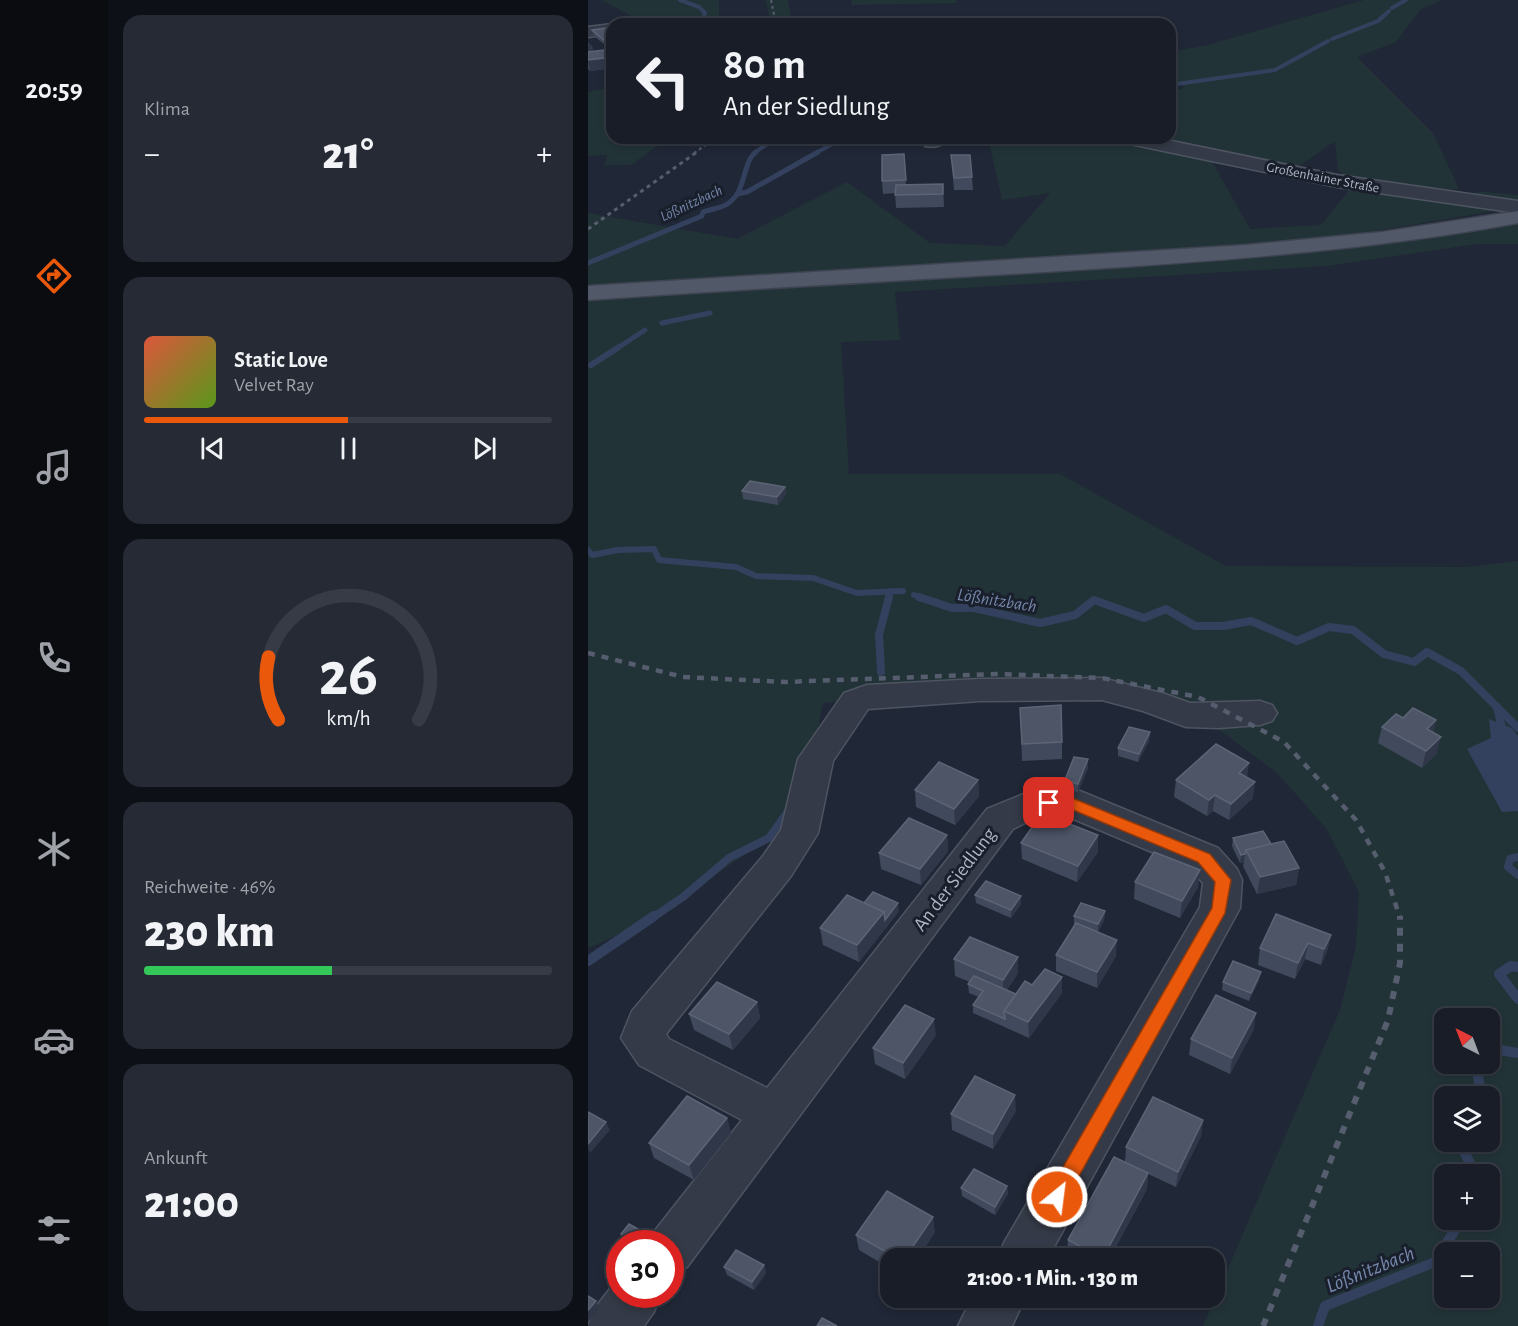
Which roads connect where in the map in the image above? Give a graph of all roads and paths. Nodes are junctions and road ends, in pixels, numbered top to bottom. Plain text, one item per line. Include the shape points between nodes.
1 (606, 30) edge
2 (588, 32) edge
3 (1159, 144) edge
4 (1515, 210) edge
5 (588, 293) edge
6 (1260, 713) dead end
7 (774, 1114) junction
8 (684, 1232) edge
9 (1028, 1248) edge
10 (626, 1308) edge
11 (994, 1308) edge
12 (613, 1326) edge
13 (984, 1326) edge

1 - 2 street
3 - 4 street, Großenhainer Straße via 1337,181
4 - 5 main road via 1430,231 1302,248
6 - 7 street via 1186,715 1102,689 980,690 867,696 856,701 816,759 799,832 777,866 647,1024 643,1038 654,1052
7 - 8 street, An der Siedlung
7 - 9 street, An der Siedlung via 1000,819 1031,804 1067,801 1204,858 1223,880 1220,908
10 - 12 street
11 - 13 street

